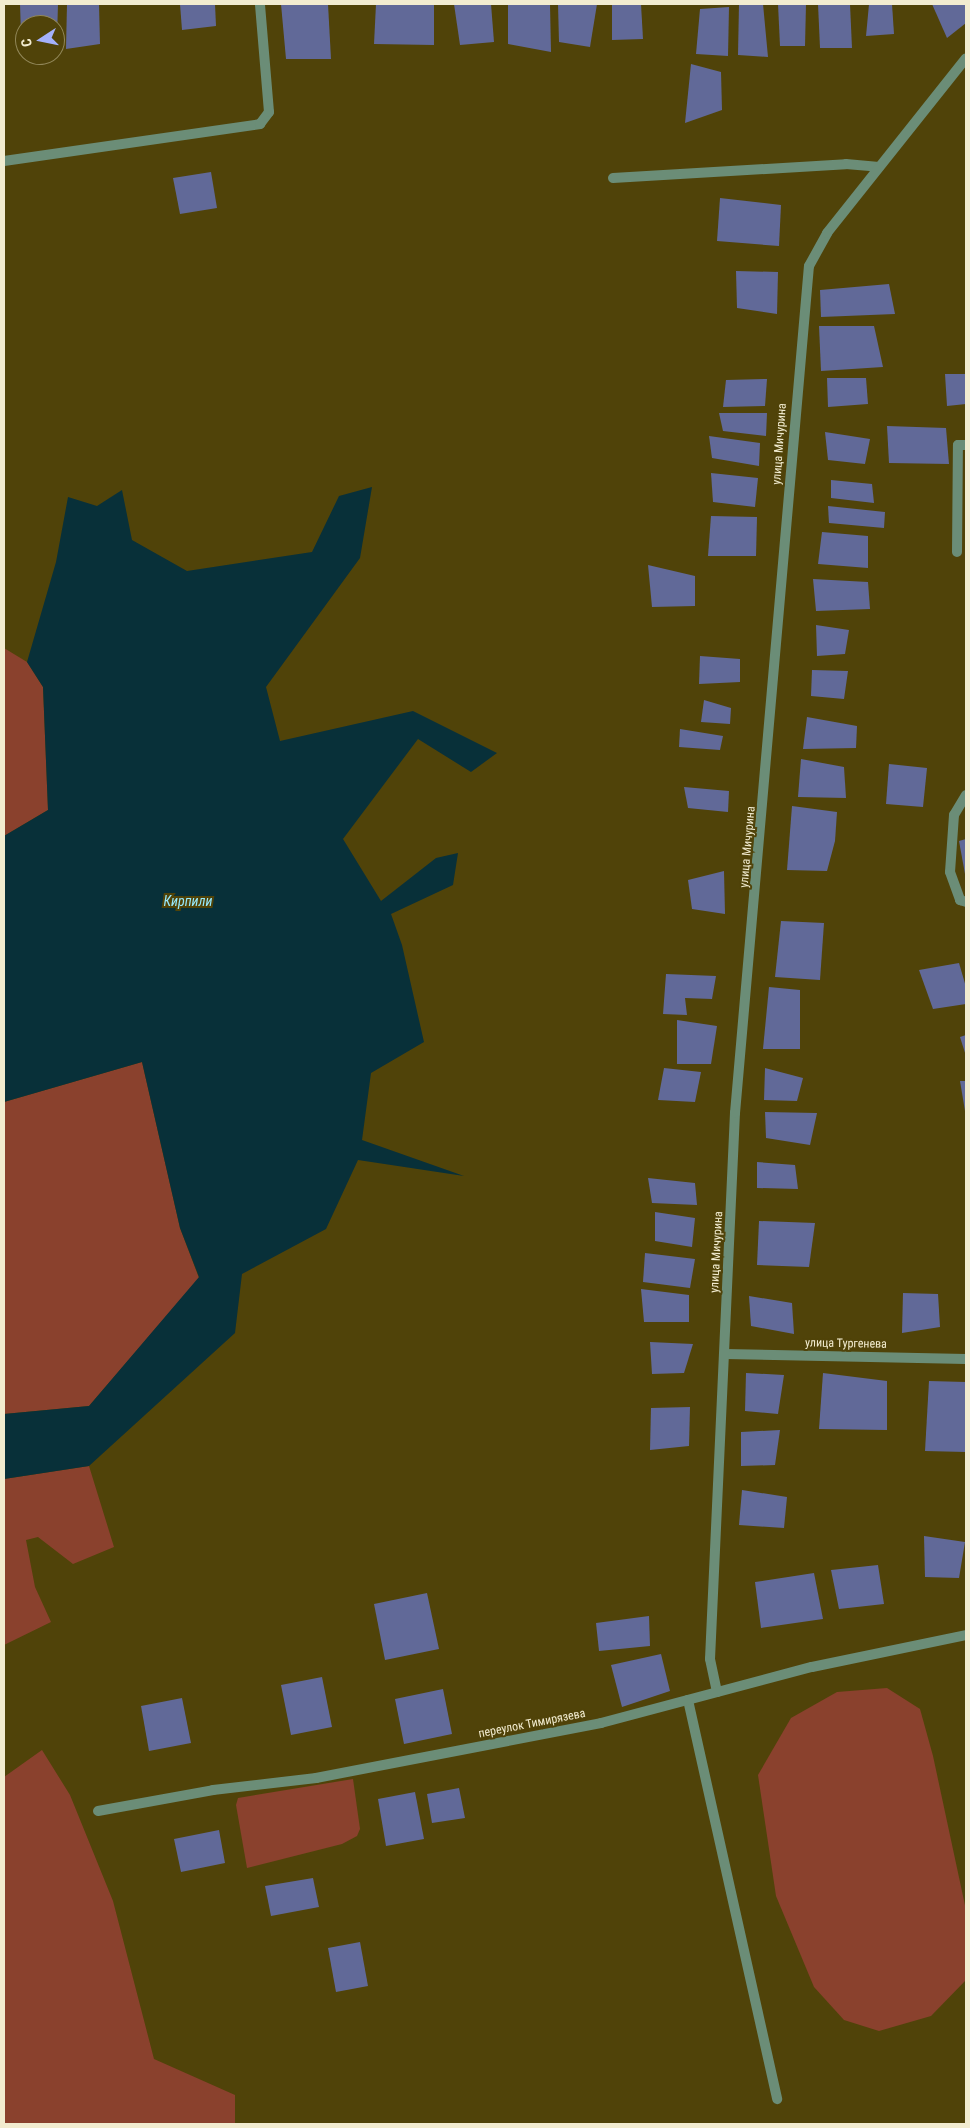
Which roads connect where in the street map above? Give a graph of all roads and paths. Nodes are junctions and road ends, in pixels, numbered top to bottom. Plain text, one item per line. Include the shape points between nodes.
1 (260, 4) edge
2 (966, 58) edge
3 (4, 161) edge
4 (879, 167) junction
5 (612, 178) dead end
6 (966, 445) edge
7 (957, 552) dead end
8 (966, 795) edge
9 (966, 902) edge
10 (725, 1354) junction
11 (966, 1359) edge
12 (966, 1635) edge
13 (717, 1692) junction
14 (688, 1700) junction
15 (98, 1811) dead end
16 (777, 2099) dead end

1 - 3 street via 269,112 260,124
2 - 4 street, улица Мичурина
4 - 5 street via 846,164
4 - 10 street, улица Мичурина via 827,233 809,266 804,302 763,825 736,1113
6 - 7 street via 958,445
8 - 9 street via 954,815 950,872 960,900
10 - 11 street, улица Тургенева
10 - 13 street, улица Мичурина via 710,1659
12 - 13 street, переулок Тимирязева via 812,1667
13 - 14 street, переулок Тимирязева
14 - 15 street, переулок Тимирязева via 601,1723 366,1769 213,1790
14 - 16 street

